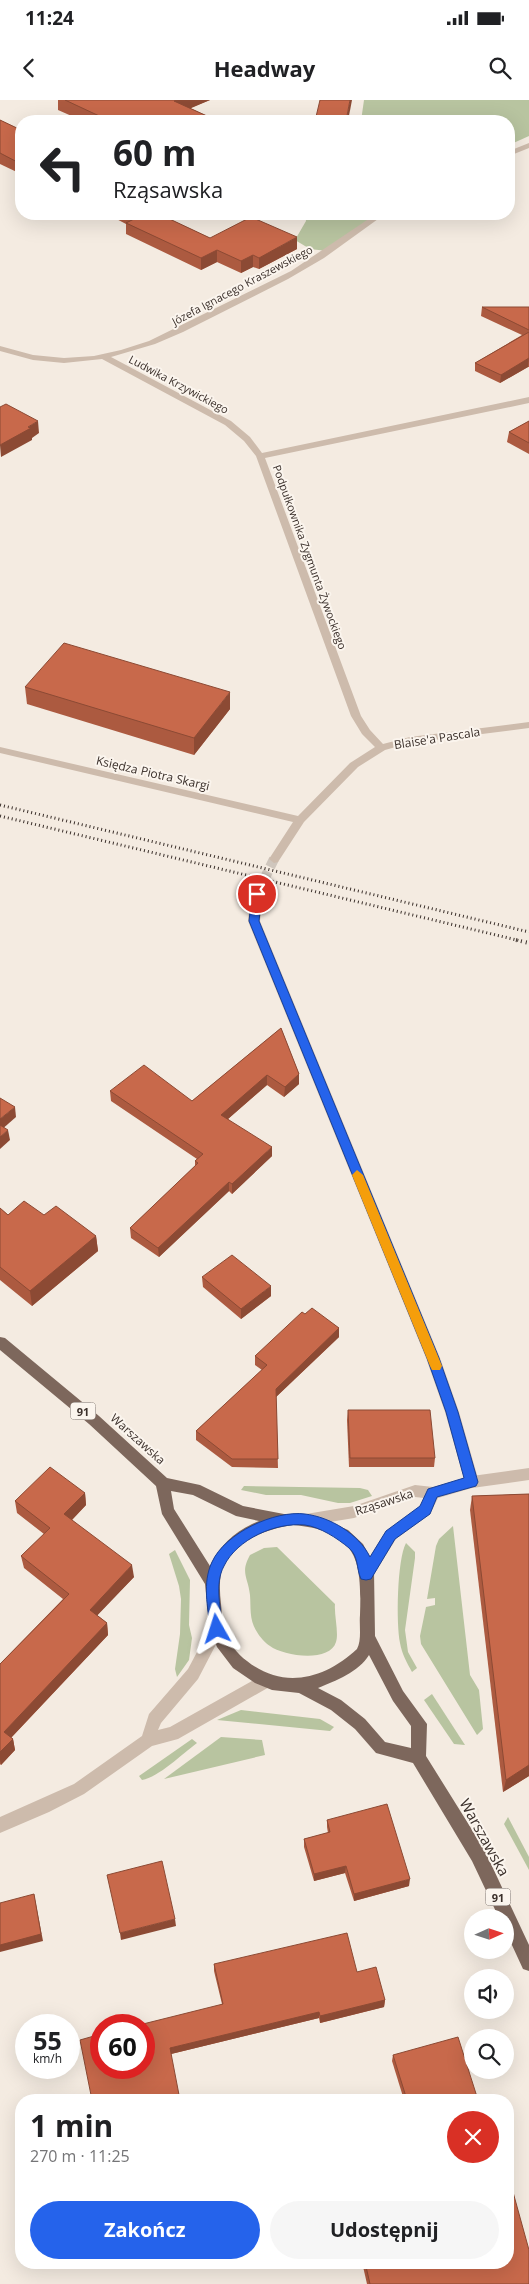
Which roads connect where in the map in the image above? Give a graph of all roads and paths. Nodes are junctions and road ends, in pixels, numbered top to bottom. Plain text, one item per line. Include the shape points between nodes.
1 (529, 145) edge
2 (515, 151) edge
3 (372, 220) edge
4 (0, 348) edge
5 (104, 357) junction
6 (529, 400) edge
7 (260, 456) junction
8 (529, 725) edge
9 (381, 748) junction
10 (0, 750) edge
11 (300, 820) junction
12 (274, 859) tunnel mouth
13 (257, 894) tunnel mouth
14 (0, 1342) edge
15 (529, 1474) edge
16 (472, 1482) junction
17 (162, 1483) junction
18 (433, 1493) junction
19 (284, 1520) junction
20 (306, 1520) junction
21 (366, 1574) junction
22 (212, 1582) junction
23 (217, 1629) junction
24 (368, 1638) junction
25 (266, 1681) junction
26 (301, 1686) junction
27 (148, 1740) junction
28 (418, 1757) junction
29 (0, 1825) edge
30 (529, 1963) edge

1 - 2 street
3 - 5 street, Józefa Ignacego Kraszewskiego via 312,262 216,313 150,345
4 - 5 street, Józefa Ignacego Kraszewskiego via 35,358
5 - 7 street, Ludwika Krzywickiego via 228,423 247,439
6 - 7 street, Podpułkownika Zygmunta Żywockiego
7 - 9 street, Podpułkownika Zygmunta Żywockiego via 356,716
8 - 9 street, Blaise'a Pascala via 410,740
9 - 11 street, Blaise'a Pascala via 354,765
10 - 11 street, Księdza Piotra Skargi
11 - 12 street, Blaise'a Pascala
13 - 16 street via 254,921 433,1358
14 - 17 main road, Warszawska / 91 via 94,1420
15 - 16 street, Rząsawska
16 - 18 street, Rząsawska
17 - 19 main road, Warszawska via 195,1489 241,1512
17 - 22 main road, Warszawska via 168,1510
18 - 20 street, Rząsawska via 415,1491 354,1512
18 - 21 street, Rząsawska via 425,1510 391,1535
19 - 20 main road
19 - 22 main road via 246,1535 229,1547 217,1564
20 - 21 main road via 328,1527 354,1544 364,1558
21 - 24 main road
22 - 23 main road
23 - 25 main road via 224,1648 236,1661
23 - 27 street via 193,1674 154,1719
24 - 26 main road via 362,1653 345,1666 325,1678
24 - 28 main road via 398,1696 419,1724
25 - 26 main road
25 - 27 street via 173,1734
26 - 28 main road via 336,1705 360,1724 381,1748
27 - 29 street via 79,1789
28 - 30 main road, Warszawska / 91 via 478,1855

